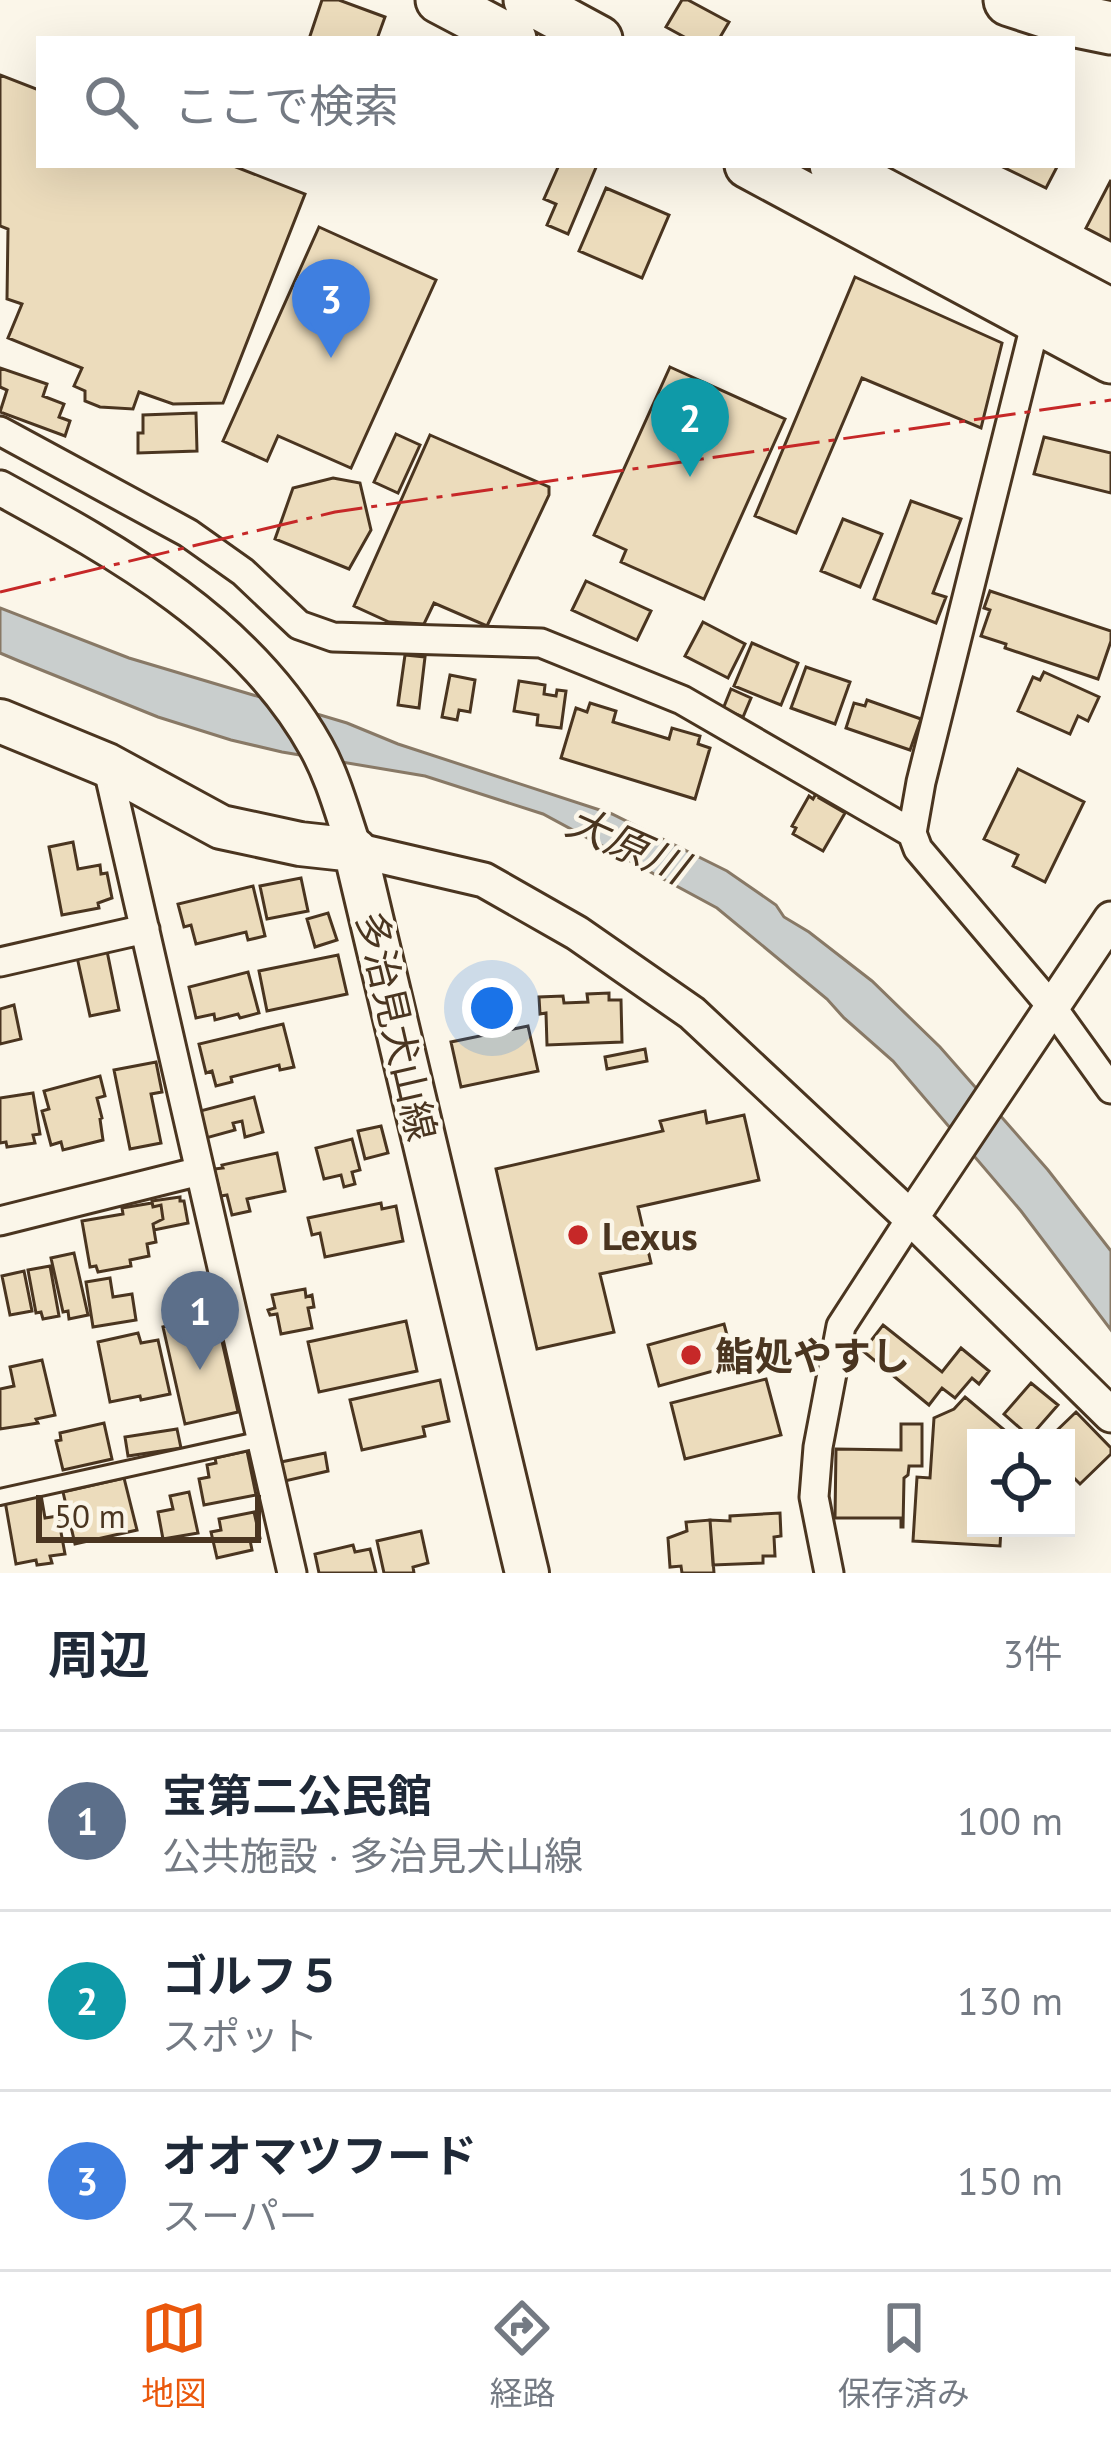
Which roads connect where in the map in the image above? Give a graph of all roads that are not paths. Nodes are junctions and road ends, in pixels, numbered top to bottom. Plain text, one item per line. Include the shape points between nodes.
1 (439, 0) edge
2 (526, 0) edge
3 (1010, 0) edge
4 (1111, 28) edge
5 (507, 36) edge
6 (593, 36) edge
7 (754, 168) edge
8 (839, 168) edge
9 (1111, 312) edge
10 (1036, 320) junction
11 (1111, 359) edge
12 (0, 431) edge
13 (0, 488) edge
14 (0, 721) edge
15 (107, 765) junction
16 (912, 833) junction
17 (355, 850) junction
18 (1111, 919) edge
19 (145, 929) junction
20 (0, 962) edge
21 (1047, 1016) junction
22 (1111, 1089) edge
23 (200, 1171) junction
24 (910, 1218) junction
25 (0, 1221) edge
26 (1111, 1415) edge
27 (262, 1439) junction
28 (0, 1497) edge
29 (292, 1573) edge
30 (527, 1573) edge
31 (829, 1573) edge

1 - 5 highway
2 - 6 highway
3 - 4 highway
7 - 10 highway
8 - 9 highway
10 - 11 highway
10 - 16 street
12 - 16 street via 188,533 299,625 333,637 541,643 682,700
13 - 17 street via 91,538 227,636 316,748
14 - 15 main road
15 - 17 main road via 221,827
15 - 19 street
16 - 21 street
17 - 24 street via 484,880 577,933 692,1012
17 - 30 main road, 多治見犬山線
18 - 21 street
19 - 20 street
19 - 23 street
21 - 22 street
21 - 24 street
23 - 25 street
23 - 27 street
24 - 26 street
24 - 31 street via 841,1326 814,1497
27 - 28 lane
27 - 29 street

